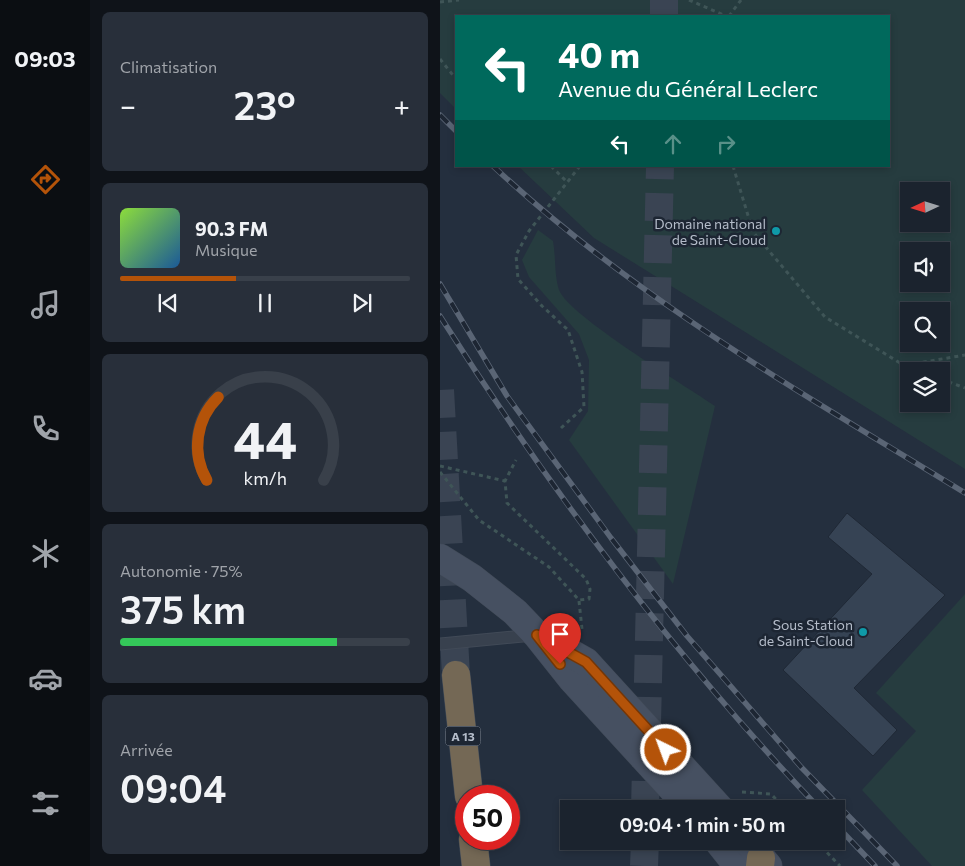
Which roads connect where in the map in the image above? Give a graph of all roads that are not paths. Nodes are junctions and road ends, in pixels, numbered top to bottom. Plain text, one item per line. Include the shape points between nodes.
1 (440, 558) edge
2 (537, 635) junction
3 (440, 644) edge
4 (456, 675) tunnel mouth
5 (468, 785) edge
6 (704, 800) edge
7 (474, 850) edge
8 (736, 850) edge
9 (755, 859) edge
10 (476, 866) edge

1 - 2 main road via 493,594
2 - 3 lane
2 - 6 main road via 572,679
4 - 5 highway, A 13
7 - 10 highway
8 - 9 main road

